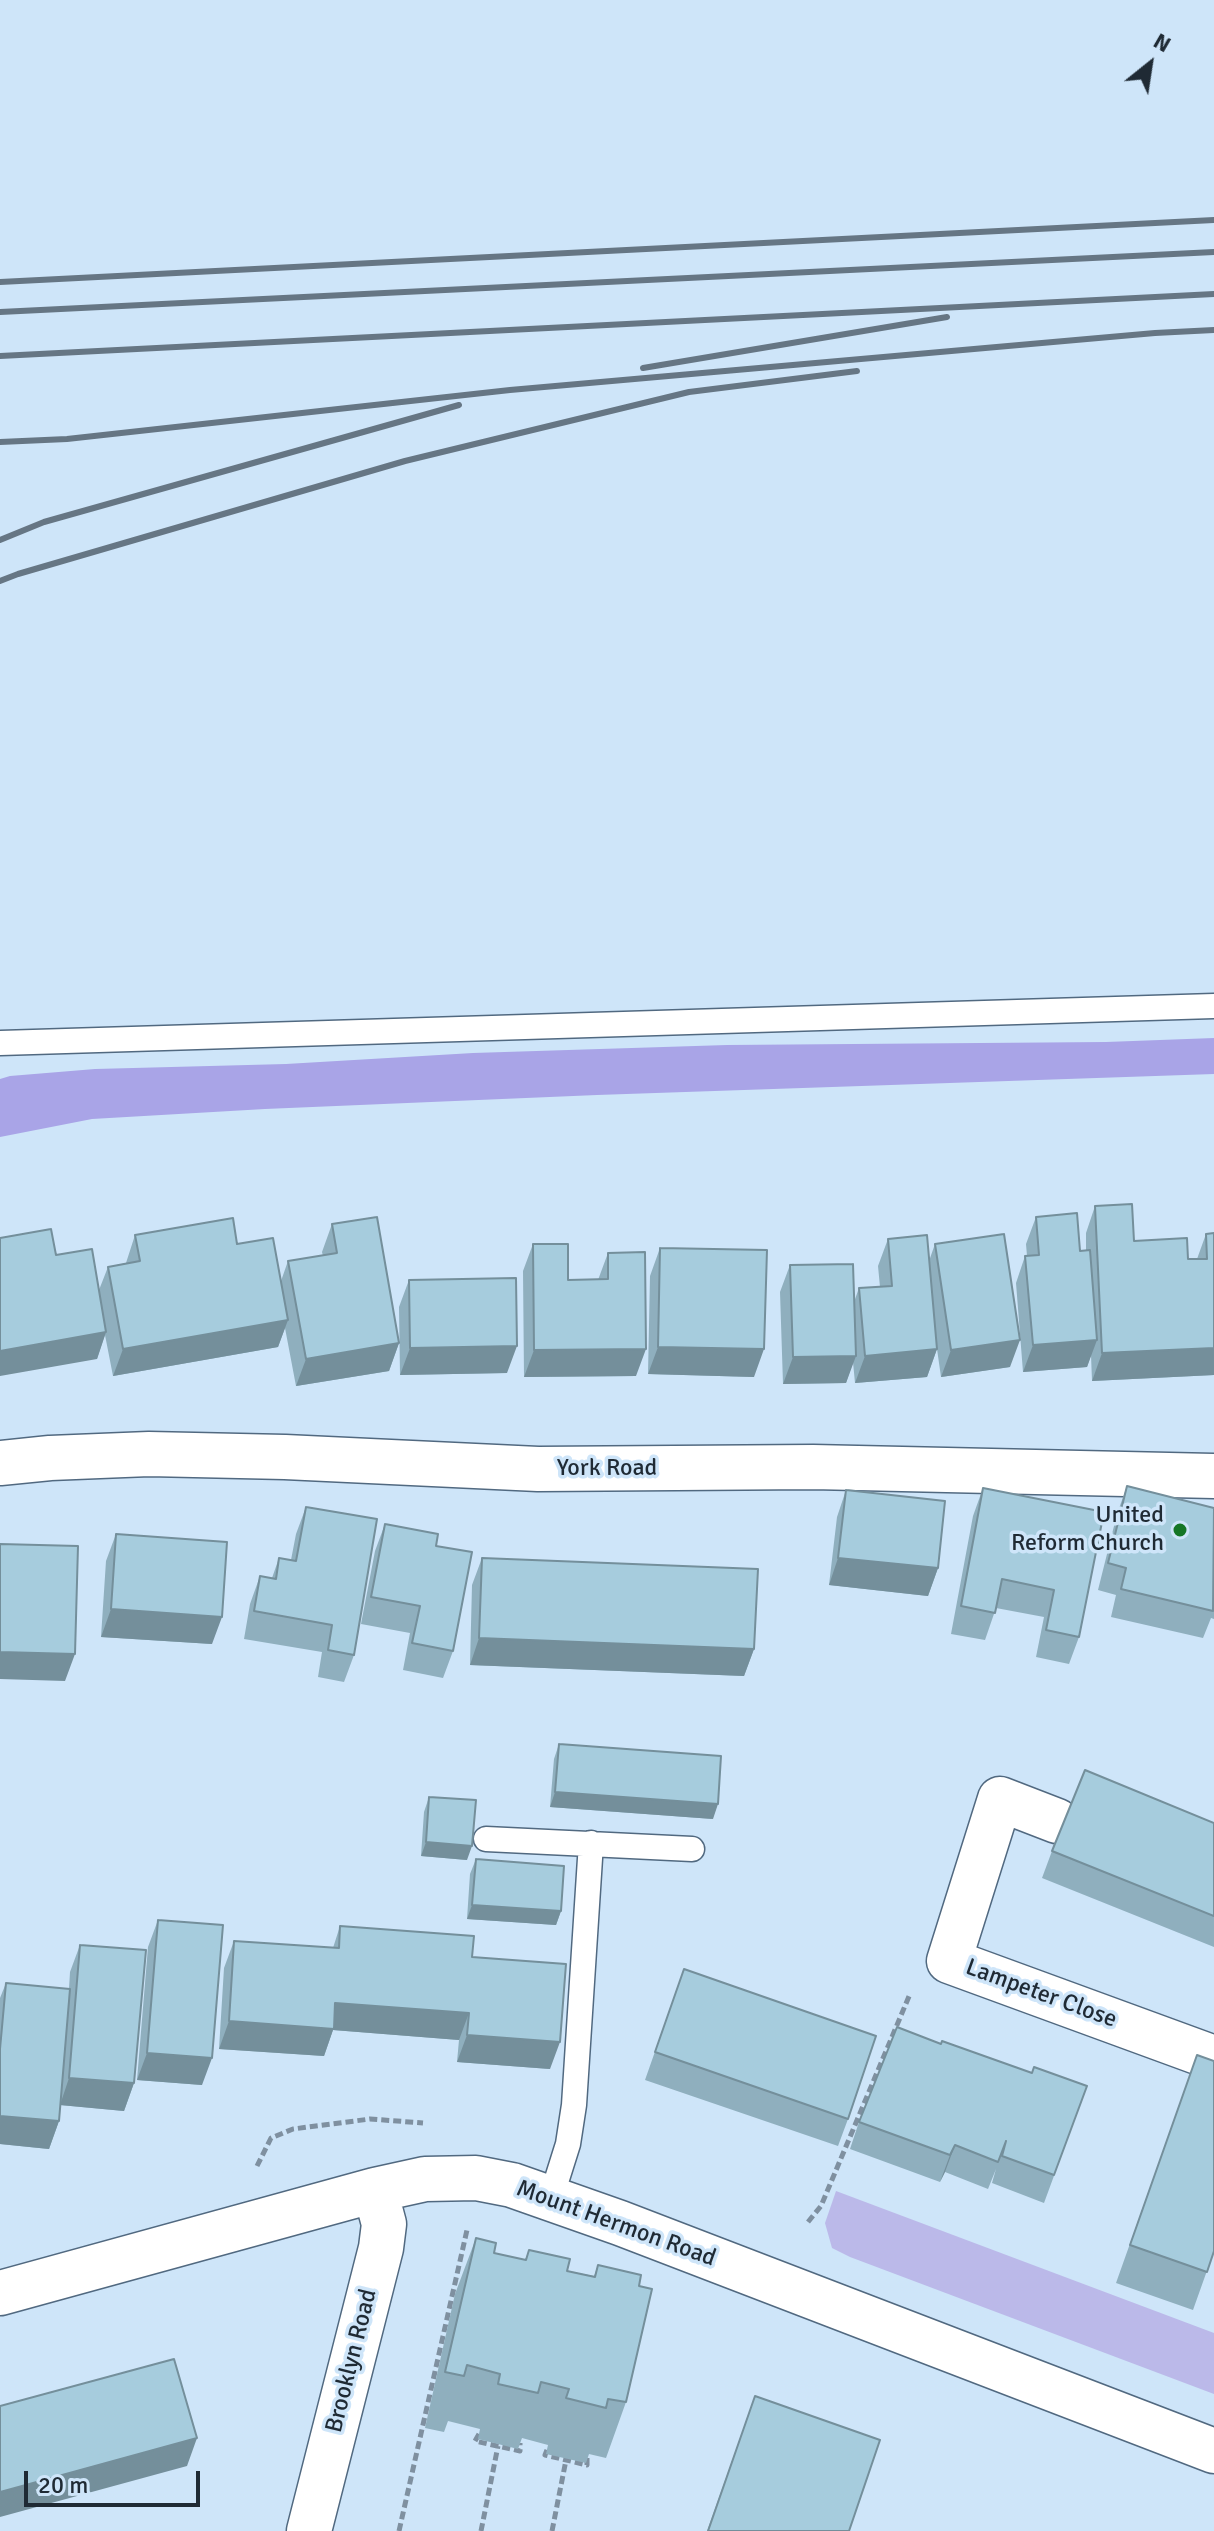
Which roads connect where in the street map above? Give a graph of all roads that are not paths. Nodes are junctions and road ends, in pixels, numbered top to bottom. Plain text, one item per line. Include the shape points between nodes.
1 (1214, 1006) edge
2 (0, 1043) edge
3 (0, 1463) edge
4 (1214, 1476) edge
5 (1057, 1821) dead end
6 (486, 1839) dead end
7 (591, 1843) junction
8 (692, 1849) dead end
9 (1214, 2058) edge
10 (375, 2190) junction
11 (551, 2198) junction
12 (0, 2293) edge
13 (1214, 2451) edge
14 (309, 2531) edge

1 - 2 lane
3 - 4 street, York Road via 149,1454 538,1469 813,1467
5 - 9 street, Lampeter Close via 1000,1799 949,1961
6 - 7 lane
7 - 8 lane
7 - 11 lane via 574,2105
10 - 11 street, Mount Hermon Road via 425,2179 476,2178
10 - 12 street, Mount Hermon Road
10 - 14 street, Brooklyn Road via 384,2224 381,2248
11 - 13 street, Mount Hermon Road

